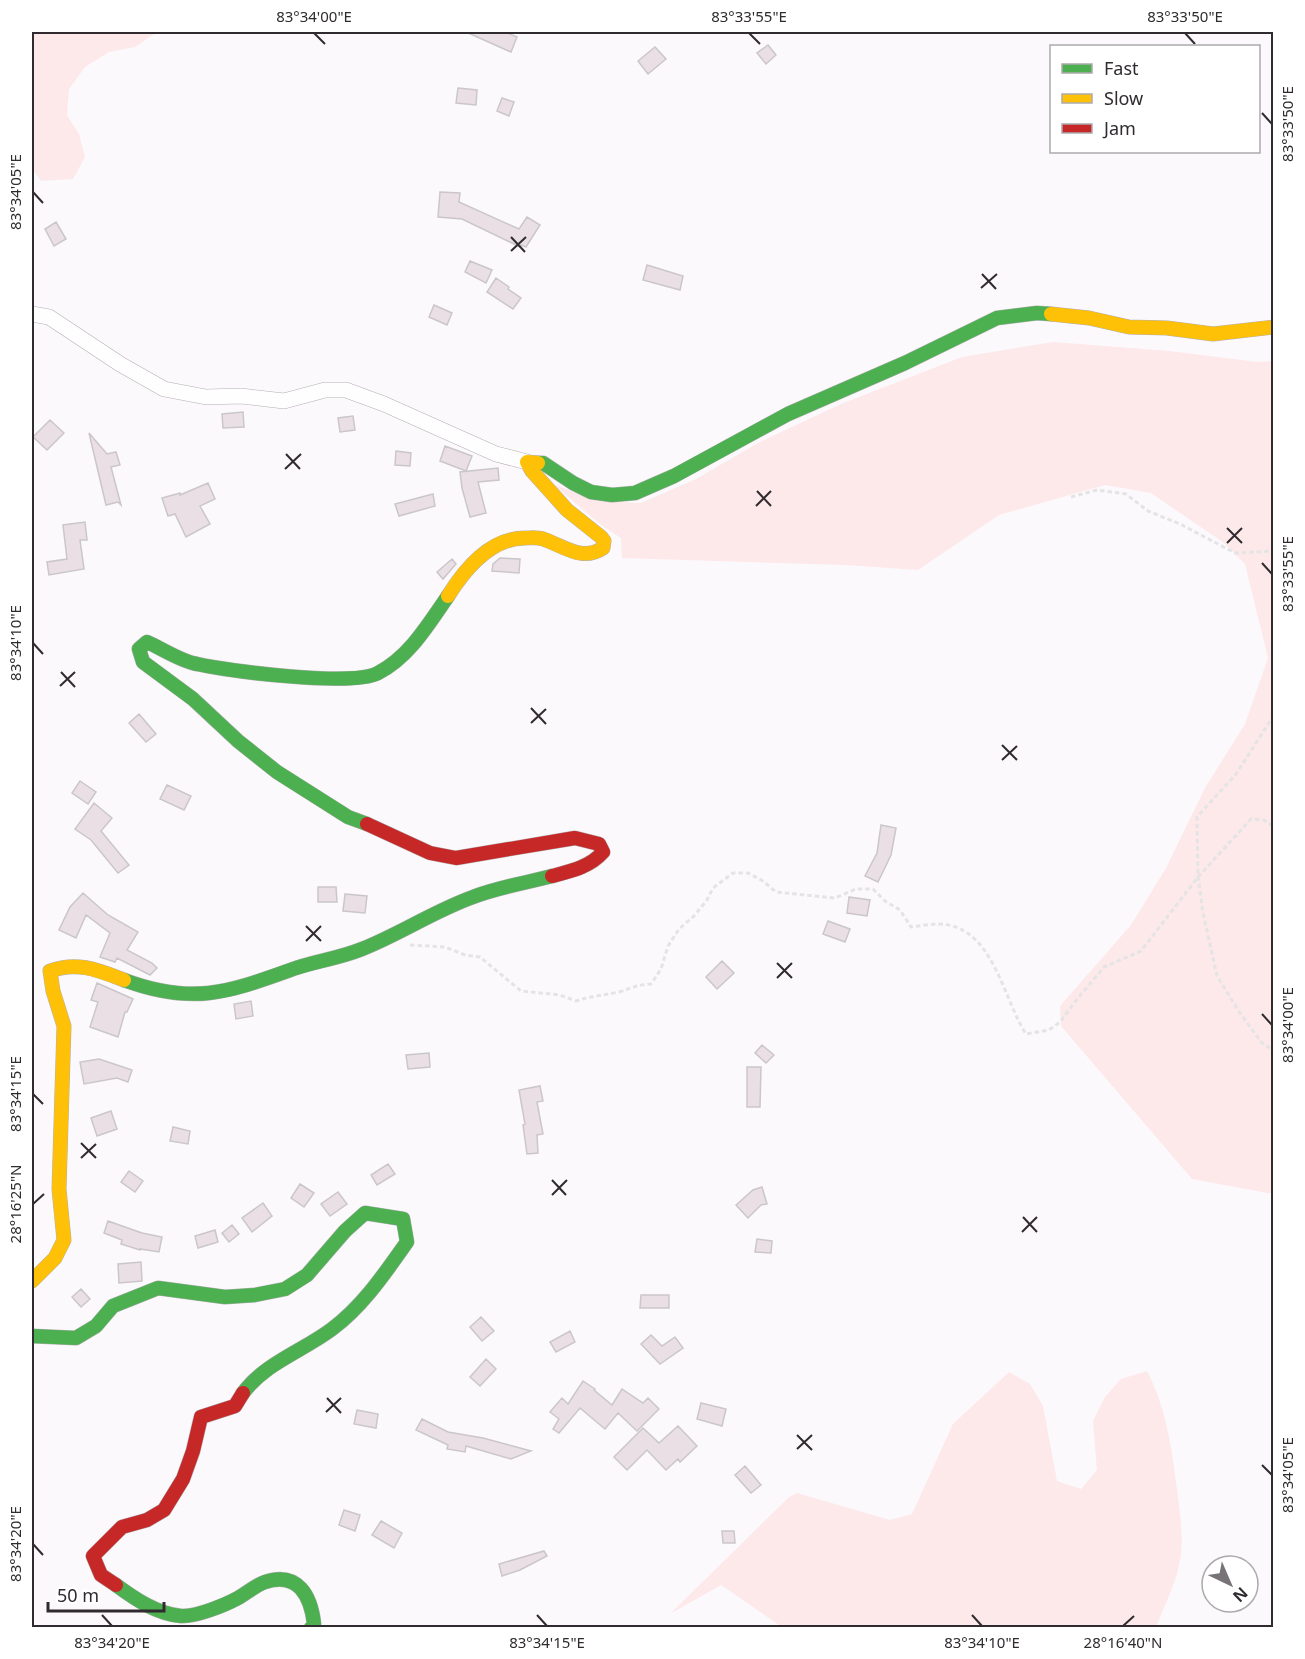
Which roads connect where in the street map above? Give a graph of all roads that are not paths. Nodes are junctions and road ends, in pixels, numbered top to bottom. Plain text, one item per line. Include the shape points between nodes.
1 (32, 314) edge
2 (1274, 327) edge
3 (527, 462) junction
4 (32, 1281) edge
5 (32, 1336) edge
6 (311, 1628) edge

1 - 3 street via 49,317 164,389 206,397 284,401 325,390 346,390 496,454
2 - 3 street via 1213,334 1129,327 1037,313 998,318 788,414 635,493 591,492 543,463
3 - 4 street via 561,506 597,530 604,541 603,548 594,554 579,554 541,538 516,538 496,544 457,582 408,650 375,675 344,680 260,673 195,664 147,642 139,649 143,662 193,699 238,741 277,772 348,817 430,853 456,858 574,838 598,844 603,852 600,858 574,870 490,890 431,913 355,951 223,991 198,995 160,990 96,968 70,964 50,971 64,1026 59,1189 64,1240 55,1258
5 - 6 street via 76,1338 96,1326 113,1306 158,1288 225,1297 285,1289 307,1275 365,1213 403,1219 407,1242 355,1309 327,1333 260,1373 243,1390 235,1406 201,1417 183,1479 164,1510 122,1527 93,1556 101,1575 129,1594 156,1610 183,1616 212,1609 264,1582 282,1578 300,1586 312,1607

